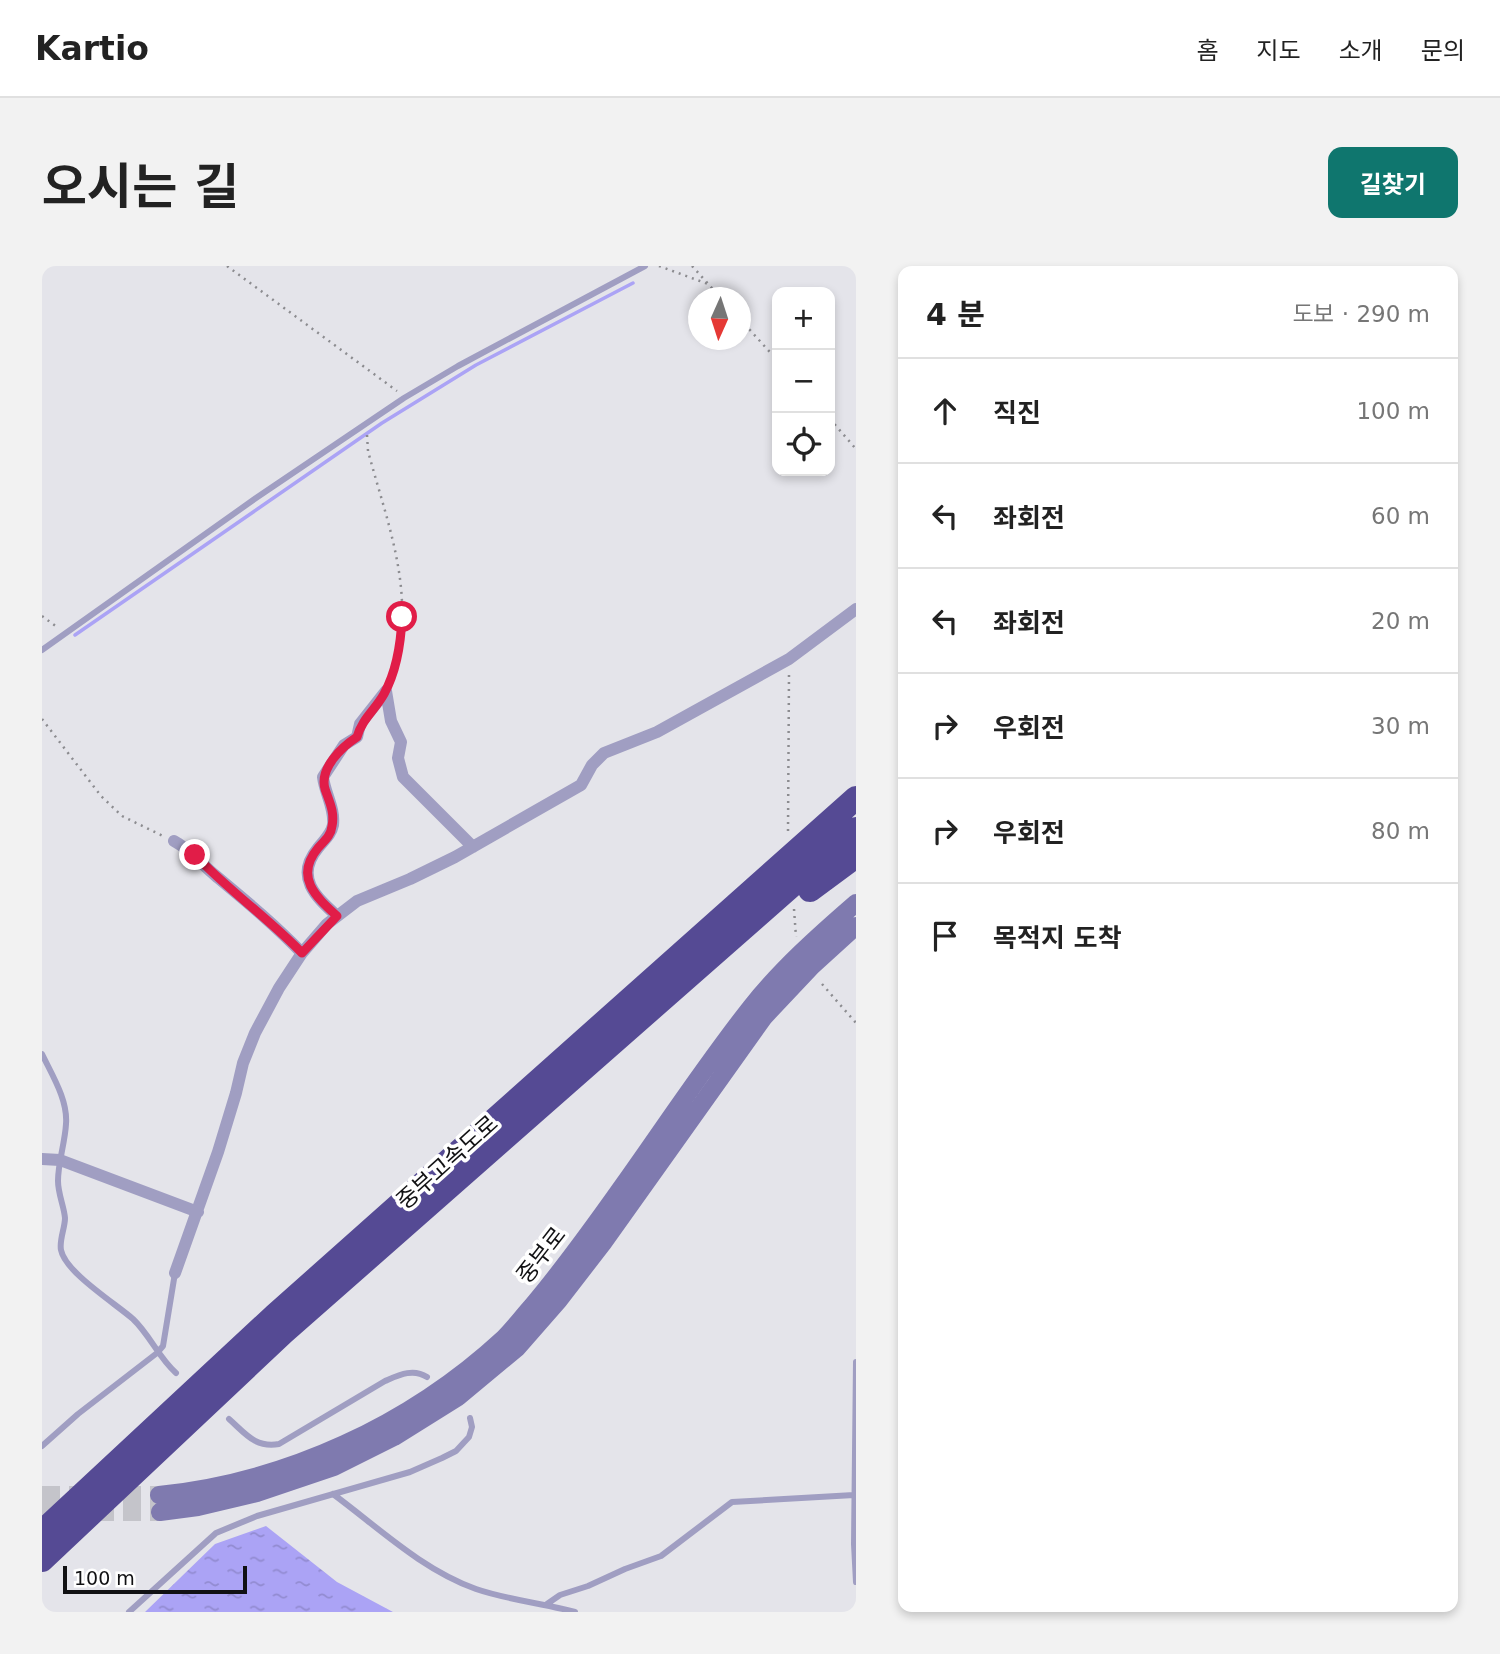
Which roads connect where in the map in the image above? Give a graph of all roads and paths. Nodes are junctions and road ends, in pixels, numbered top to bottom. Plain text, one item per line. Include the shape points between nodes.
1 (227, 266) edge
2 (645, 266) edge
3 (659, 266) edge
4 (692, 266) edge
5 (708, 284) junction
6 (711, 287) edge
7 (751, 331) edge
8 (772, 354) edge
9 (404, 398) junction
10 (835, 425) edge
11 (369, 437) dead end
12 (856, 449) edge
13 (856, 609) edge
14 (42, 616) edge
15 (66, 633) junction
16 (42, 650) edge
17 (789, 659) junction
18 (386, 691) junction
19 (42, 719) edge
20 (856, 790) edge
21 (856, 798) edge
22 (826, 826) junction
23 (856, 829) edge
24 (788, 831) dead end
25 (174, 841) joint
26 (473, 847) junction
27 (856, 856) edge
28 (856, 903) edge
29 (794, 906) dead end
30 (337, 916) junction
31 (856, 926) edge
32 (856, 936) edge
33 (796, 937) dead end
34 (302, 953) junction
35 (812, 966) junction
36 (690, 976) junction
37 (822, 984) dead end
38 (856, 1023) edge
39 (42, 1054) edge
40 (42, 1159) edge
41 (60, 1160) junction
42 (198, 1212) junction
43 (175, 1273) joint
44 (158, 1353) junction
45 (856, 1362) edge
46 (176, 1373) dead end
47 (427, 1377) dead end
48 (470, 1418) dead end
49 (229, 1419) dead end
50 (42, 1446) edge
51 (333, 1494) junction
52 (854, 1495) edge
53 (42, 1532) edge
54 (42, 1560) edge
55 (856, 1582) edge
56 (547, 1604) junction
57 (129, 1612) edge
58 (575, 1612) edge

1 - 9 path
2 - 9 lane
3 - 5 path
4 - 5 path
5 - 6 path
7 - 8 path
9 - 15 lane
10 - 12 path
11 - 18 path via 368,451 402,600 401,630
13 - 17 street
14 - 15 path
15 - 16 lane
17 - 24 path
17 - 26 street via 657,732 604,753 580,785
18 - 26 street via 391,721 401,742 398,758 403,777
18 - 30 street via 324,777 332,828 310,860 310,885
19 - 25 path via 100,796 122,816
20 - 22 highway
21 - 22 highway, 중부고속도로
22 - 53 highway, 중부고속도로 via 274,1316
23 - 36 highway, 중부고속도로
25 - 34 street
26 - 30 street via 357,901
27 - 36 highway
28 - 35 main road, 중부로 via 752,1006 590,1233 505,1337 448,1384 386,1423 327,1452 159,1503 198,1507 334,1467 458,1397 517,1348 559,1300 764,1017
29 - 33 path
30 - 34 street
31 - 35 main road, 중부로
32 - 35 main road
34 - 42 street via 255,1032
36 - 54 highway, 중부고속도로 via 283,1333
37 - 38 path
39 - 41 lane via 65,1108
40 - 41 street
41 - 42 street
41 - 44 lane via 58,1186 65,1216 60,1248 65,1259 101,1296 133,1319
42 - 43 street
43 - 44 lane
44 - 46 lane
44 - 50 lane
45 - 52 lane
47 - 49 lane via 413,1372 385,1381 279,1444 262,1445
48 - 51 lane via 469,1437 456,1451 410,1472
51 - 56 lane via 403,1549 449,1576 473,1588
51 - 57 lane via 216,1533
52 - 55 lane
52 - 56 lane via 732,1502 661,1556
56 - 58 lane

